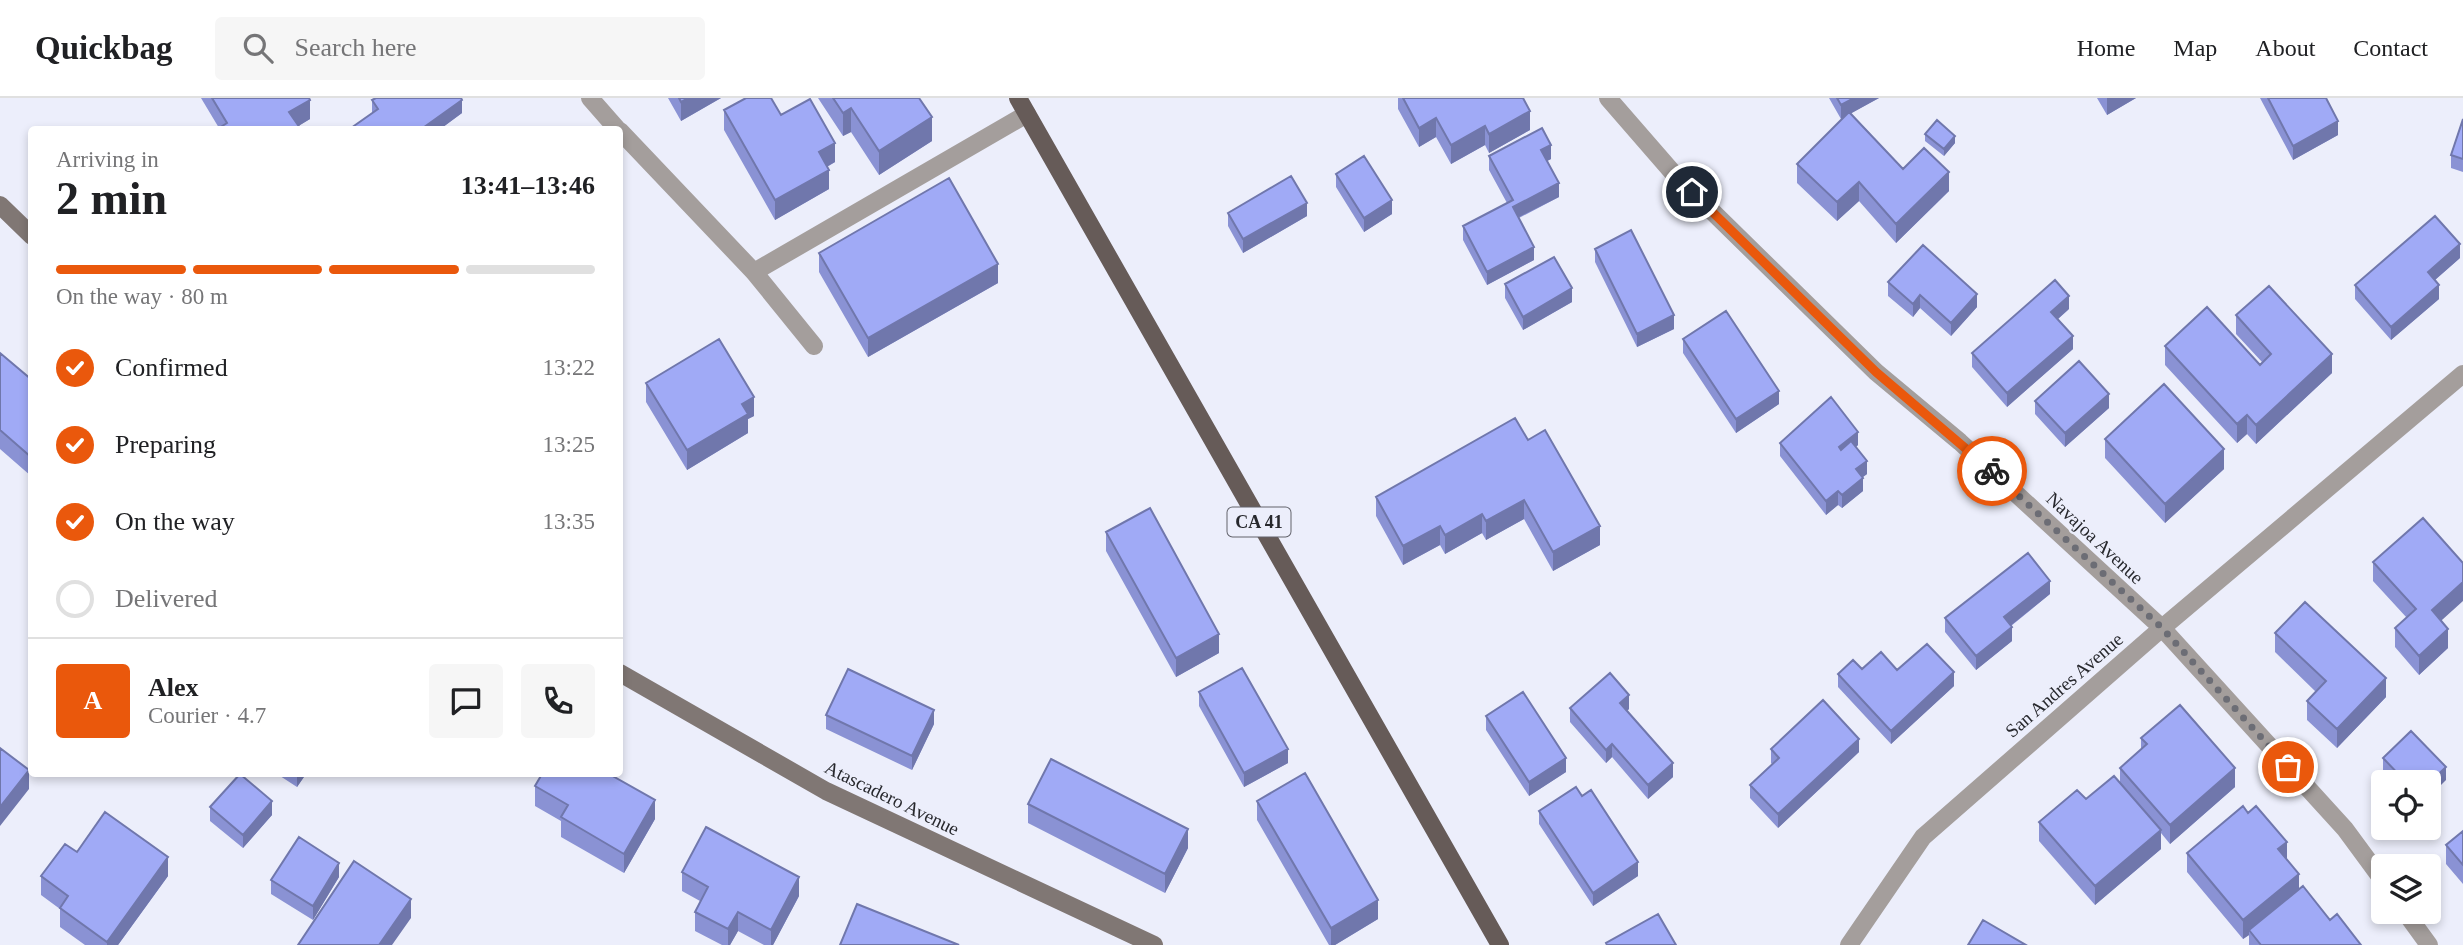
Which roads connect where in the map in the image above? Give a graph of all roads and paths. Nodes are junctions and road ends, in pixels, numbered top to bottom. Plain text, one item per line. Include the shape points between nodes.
1 (590, 98) edge
2 (1608, 98) edge
3 (1023, 106) edge
4 (615, 126) edge
5 (623, 134) edge
6 (0, 205) edge
7 (28, 232) edge
8 (754, 272) junction
9 (814, 346) dead end
10 (2463, 374) edge
11 (2162, 628) junction
12 (623, 675) edge
13 (2371, 864) edge
14 (2414, 924) edge
15 (1154, 945) edge
16 (1500, 945) edge
17 (1849, 945) edge
18 (2429, 945) edge

1 - 4 street
2 - 11 street, Navajoa Avenue via 1674,174 1876,372 1961,442
3 - 8 street
3 - 16 main road, CA 41 / CA 41
5 - 8 street
6 - 7 main road
8 - 9 street
10 - 11 street, San Andres Avenue
11 - 13 street, Navajoa Avenue via 2345,829
11 - 17 street, San Andres Avenue via 1923,836
12 - 15 main road, Atascadero Avenue via 826,791
14 - 18 street

